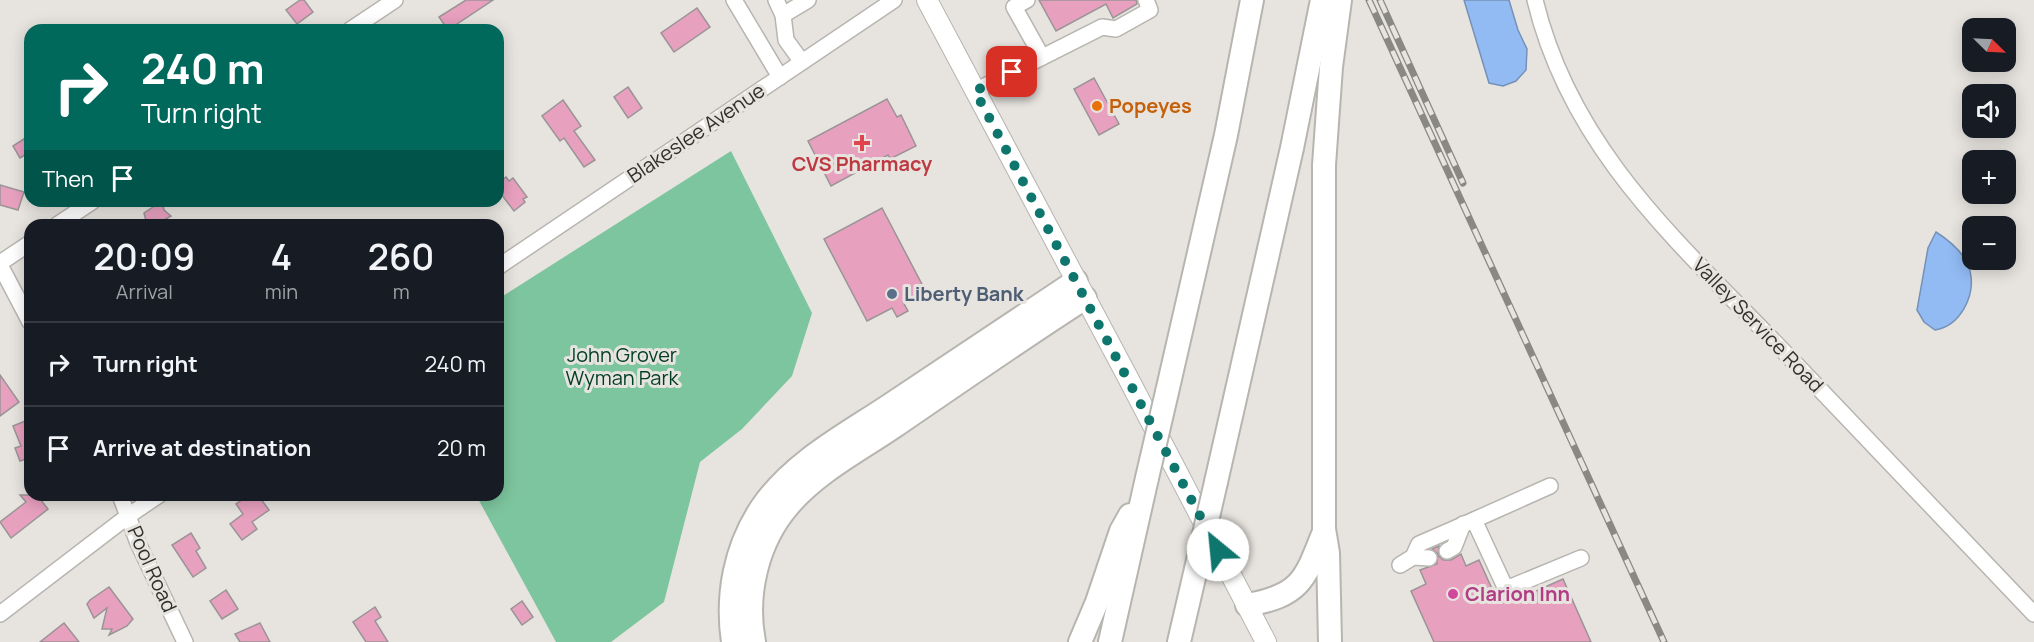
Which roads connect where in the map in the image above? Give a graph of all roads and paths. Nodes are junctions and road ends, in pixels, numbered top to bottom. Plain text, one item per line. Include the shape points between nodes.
1 (395, 0) edge
2 (734, 0) edge
3 (776, 0) edge
4 (808, 0) edge
5 (894, 0) edge
6 (927, 0) edge
7 (1146, 0) edge
8 (1252, 0) edge
9 (1322, 0) edge
10 (1340, 0) edge
11 (1536, 0) edge
12 (1020, 3) edge
13 (783, 15) junction
14 (359, 24) edge
15 (1042, 57) junction
16 (802, 62) junction
17 (780, 77) junction
18 (975, 91) junction
19 (84, 207) edge
20 (66, 219) edge
21 (24, 247) edge
22 (504, 263) edge
23 (0, 264) edge
24 (1080, 290) junction
25 (24, 310) edge
26 (1146, 486) junction
27 (1550, 486) dead end
28 (122, 501) edge
29 (150, 501) edge
30 (128, 516) junction
31 (1469, 522) junction
32 (1324, 529) junction
33 (1447, 551) dead end
34 (1581, 558) dead end
35 (1414, 560) dead end
36 (1247, 605) junction
37 (0, 614) edge
38 (2034, 614) edge
39 (185, 642) edge
40 (733, 642) edge
41 (754, 642) edge
42 (1080, 642) edge
43 (1110, 642) edge
44 (1179, 642) edge
45 (1266, 642) edge
46 (1330, 642) edge

1 - 14 street
2 - 17 street
3 - 13 street
4 - 13 street
5 - 16 street, Blakeslee Avenue
6 - 18 main road
7 - 15 street via 1150,10 1116,29 1102,27
8 - 26 highway, bridge via 1231,115
9 - 44 highway, bridge
10 - 32 highway via 1324,165
11 - 38 street, Valley Service Road via 1566,89 1590,132 1631,190
12 - 15 street
13 - 16 street via 786,40
15 - 18 street
16 - 17 street, Blakeslee Avenue
17 - 22 street, Blakeslee Avenue
18 - 24 main road
19 - 20 street
21 - 23 street
23 - 25 street
24 - 36 main road
24 - 40 highway via 826,448 783,483 754,519 737,559 731,600
24 - 41 highway via 829,470 789,504 772,529 755,572 751,604
26 - 42 highway via 1120,531
26 - 43 highway
27 - 31 street
28 - 30 street, Pool Road
29 - 30 street
30 - 37 street
30 - 39 street, Pool Road
31 - 33 street via 1454,547
31 - 34 street via 1506,589
31 - 35 street via 1419,544
32 - 36 highway via 1311,566 1297,585 1277,598
32 - 46 highway
36 - 45 main road

